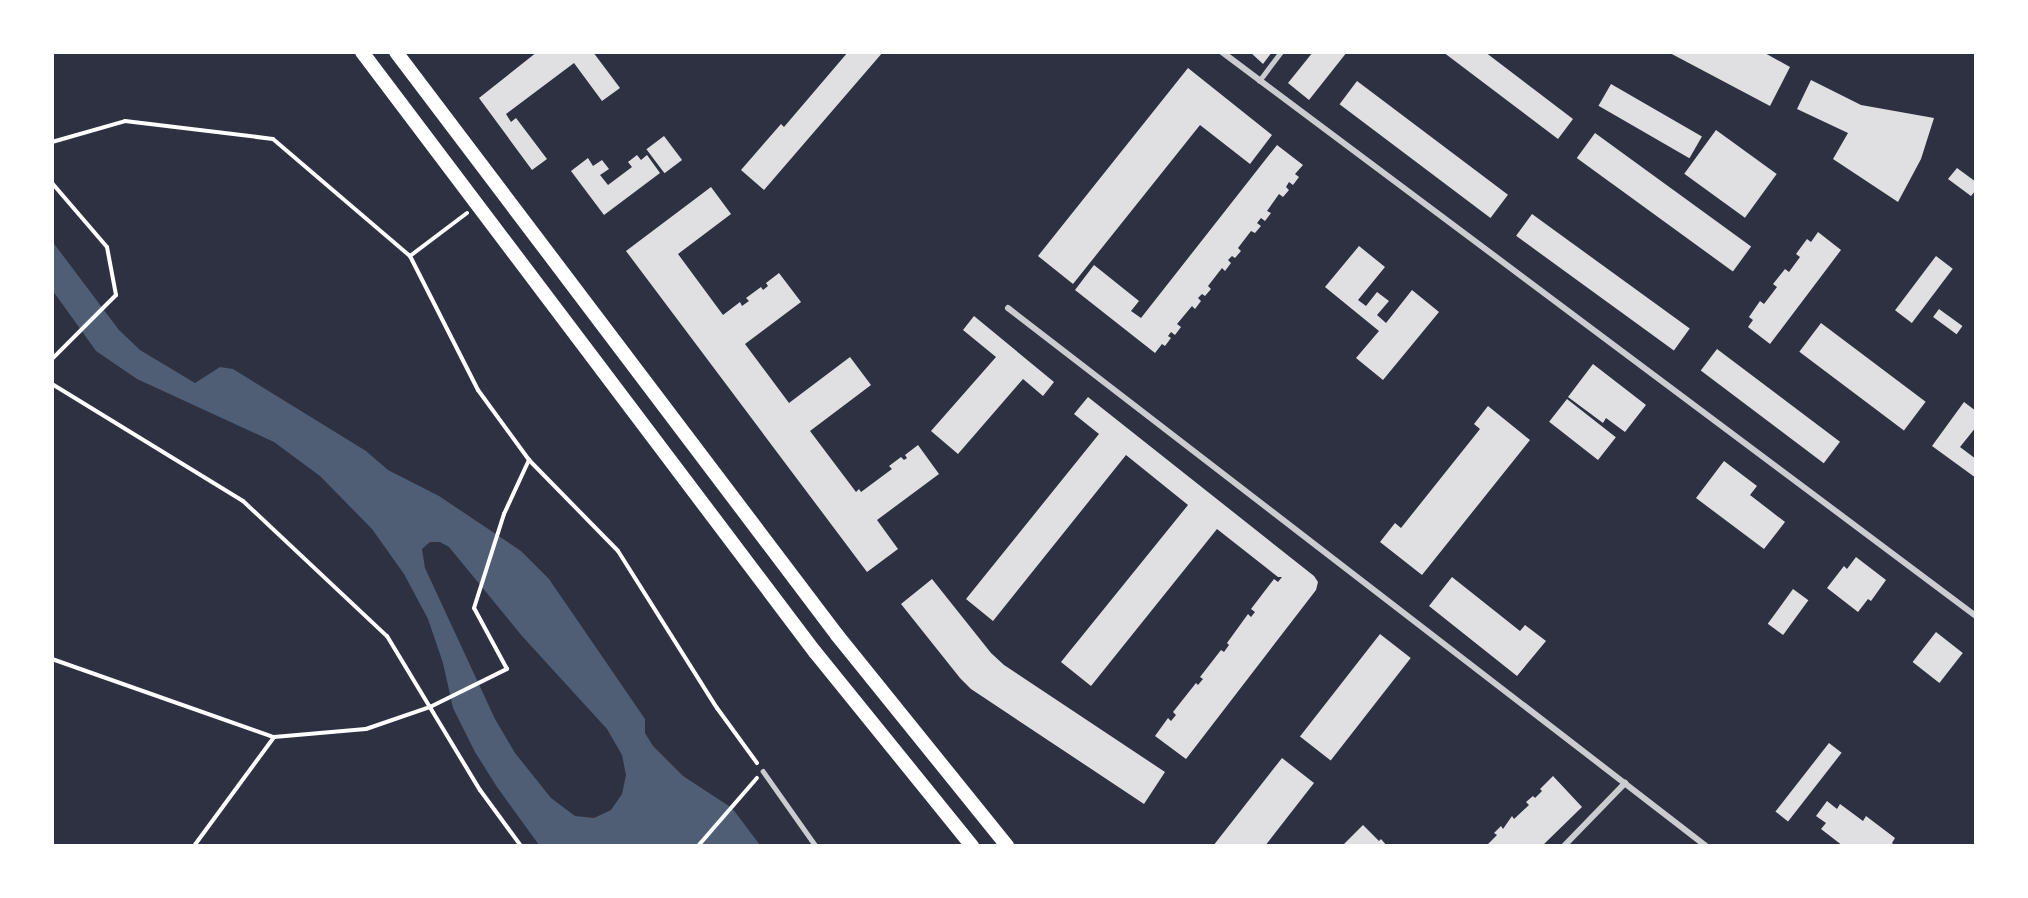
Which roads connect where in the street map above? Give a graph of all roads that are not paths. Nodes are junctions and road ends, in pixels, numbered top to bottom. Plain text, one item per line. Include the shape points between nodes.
1 (362, 52) edge
2 (396, 52) edge
3 (1222, 52) edge
4 (1281, 52) edge
5 (1259, 81) junction
6 (1008, 308) dead end
7 (1976, 616) edge
8 (763, 771) road end
9 (1625, 783) junction
10 (816, 846) edge
11 (972, 846) edge
12 (1007, 846) edge
13 (1564, 846) edge
14 (1706, 846) edge

1 - 11 main road via 815,652
2 - 12 main road via 837,635
3 - 5 street
4 - 5 lane
5 - 7 street
6 - 9 street
8 - 10 lane
9 - 13 street
9 - 14 street

